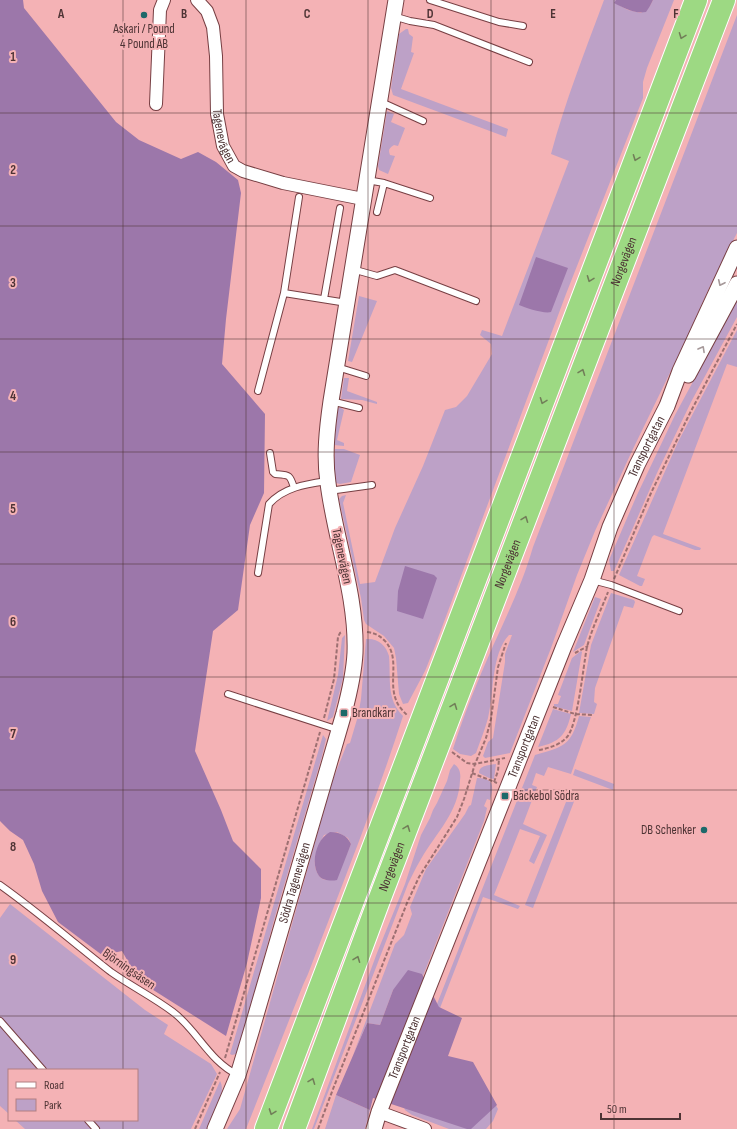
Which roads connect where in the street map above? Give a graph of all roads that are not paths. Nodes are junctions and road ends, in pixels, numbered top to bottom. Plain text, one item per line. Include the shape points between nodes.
1 (164, 0) edge
2 (197, 0) edge
3 (396, 0) edge
4 (430, 0) edge
5 (696, 0) edge
6 (724, 0) edge
7 (393, 16) junction
8 (523, 26) dead end
9 (529, 62) dead end
10 (379, 102) junction
11 (156, 104) dead end
12 (423, 121) dead end
13 (366, 180) junction
14 (384, 184) junction
15 (299, 197) dead end
16 (430, 198) dead end
17 (363, 200) junction
18 (340, 208) dead end
19 (377, 212) dead end
20 (737, 248) edge
21 (352, 269) junction
22 (737, 284) edge
23 (284, 293) junction
24 (324, 299) junction
25 (476, 301) dead end
26 (347, 303) junction
27 (337, 367) junction
28 (366, 376) dead end
29 (258, 391) dead end
30 (332, 401) junction
31 (667, 406) junction
32 (360, 408) dead end
33 (270, 453) dead end
34 (372, 485) dead end
35 (328, 486) junction
36 (294, 488) junction
37 (258, 573) dead end
38 (592, 580) junction
39 (679, 611) dead end
40 (354, 632) joint
41 (228, 694) dead end
42 (339, 730) junction
43 (0, 885) edge
44 (0, 1021) edge
45 (42, 1069) edge
46 (238, 1075) junction
47 (379, 1112) junction
48 (89, 1121) edge
49 (295, 1125) edge
50 (96, 1129) edge
51 (215, 1129) edge
52 (266, 1129) edge
53 (374, 1129) edge
54 (425, 1129) edge

1 - 11 street via 160,10
2 - 17 street, Tagenevägen via 207,11 213,27 217,114 223,146 234,166 283,183
3 - 7 street, Tagenevägen
4 - 8 lane via 499,22
5 -> 52 highway, Norgevägen
49 -> 6 highway, Norgevägen
7 - 9 lane via 434,26
7 - 10 street, Tagenevägen
10 - 12 lane
10 - 13 street, Tagenevägen
13 - 14 lane
13 - 17 street, Tagenevägen
14 - 16 lane
14 - 19 lane
15 - 23 lane
17 - 21 street, Tagenevägen
18 - 24 lane
20 -> 31 street, Transportgatan via 680,371
21 - 25 lane via 377,276 395,270
21 - 26 street, Tagenevägen
31 -> 22 street, Transportgatan via 689,374
23 - 24 lane
23 - 29 lane
24 - 26 lane
26 - 27 street, Tagenevägen
27 - 28 lane
27 - 30 street, Tagenevägen
30 - 32 lane
30 - 35 street, Tagenevägen via 326,450
31 - 38 street, Transportgatan via 610,527
33 - 36 lane via 273,472 289,476
34 - 35 lane
35 - 36 lane via 312,483
35 - 40 street, Tagenevägen via 348,586
36 - 37 lane via 274,498 269,504
38 - 39 lane
38 - 47 street, Transportgatan
40 - 42 street, Södra Tagenevägen via 354,665 350,692
41 - 42 lane
42 - 46 street, Södra Tagenevägen
43 - 46 lane, Björningsåsen via 113,973 173,1012 223,1065
44 - 45 lane
46 - 51 street, Södra Tagenevägen
47 - 53 street, Transportgatan
47 - 54 street
48 - 50 lane

